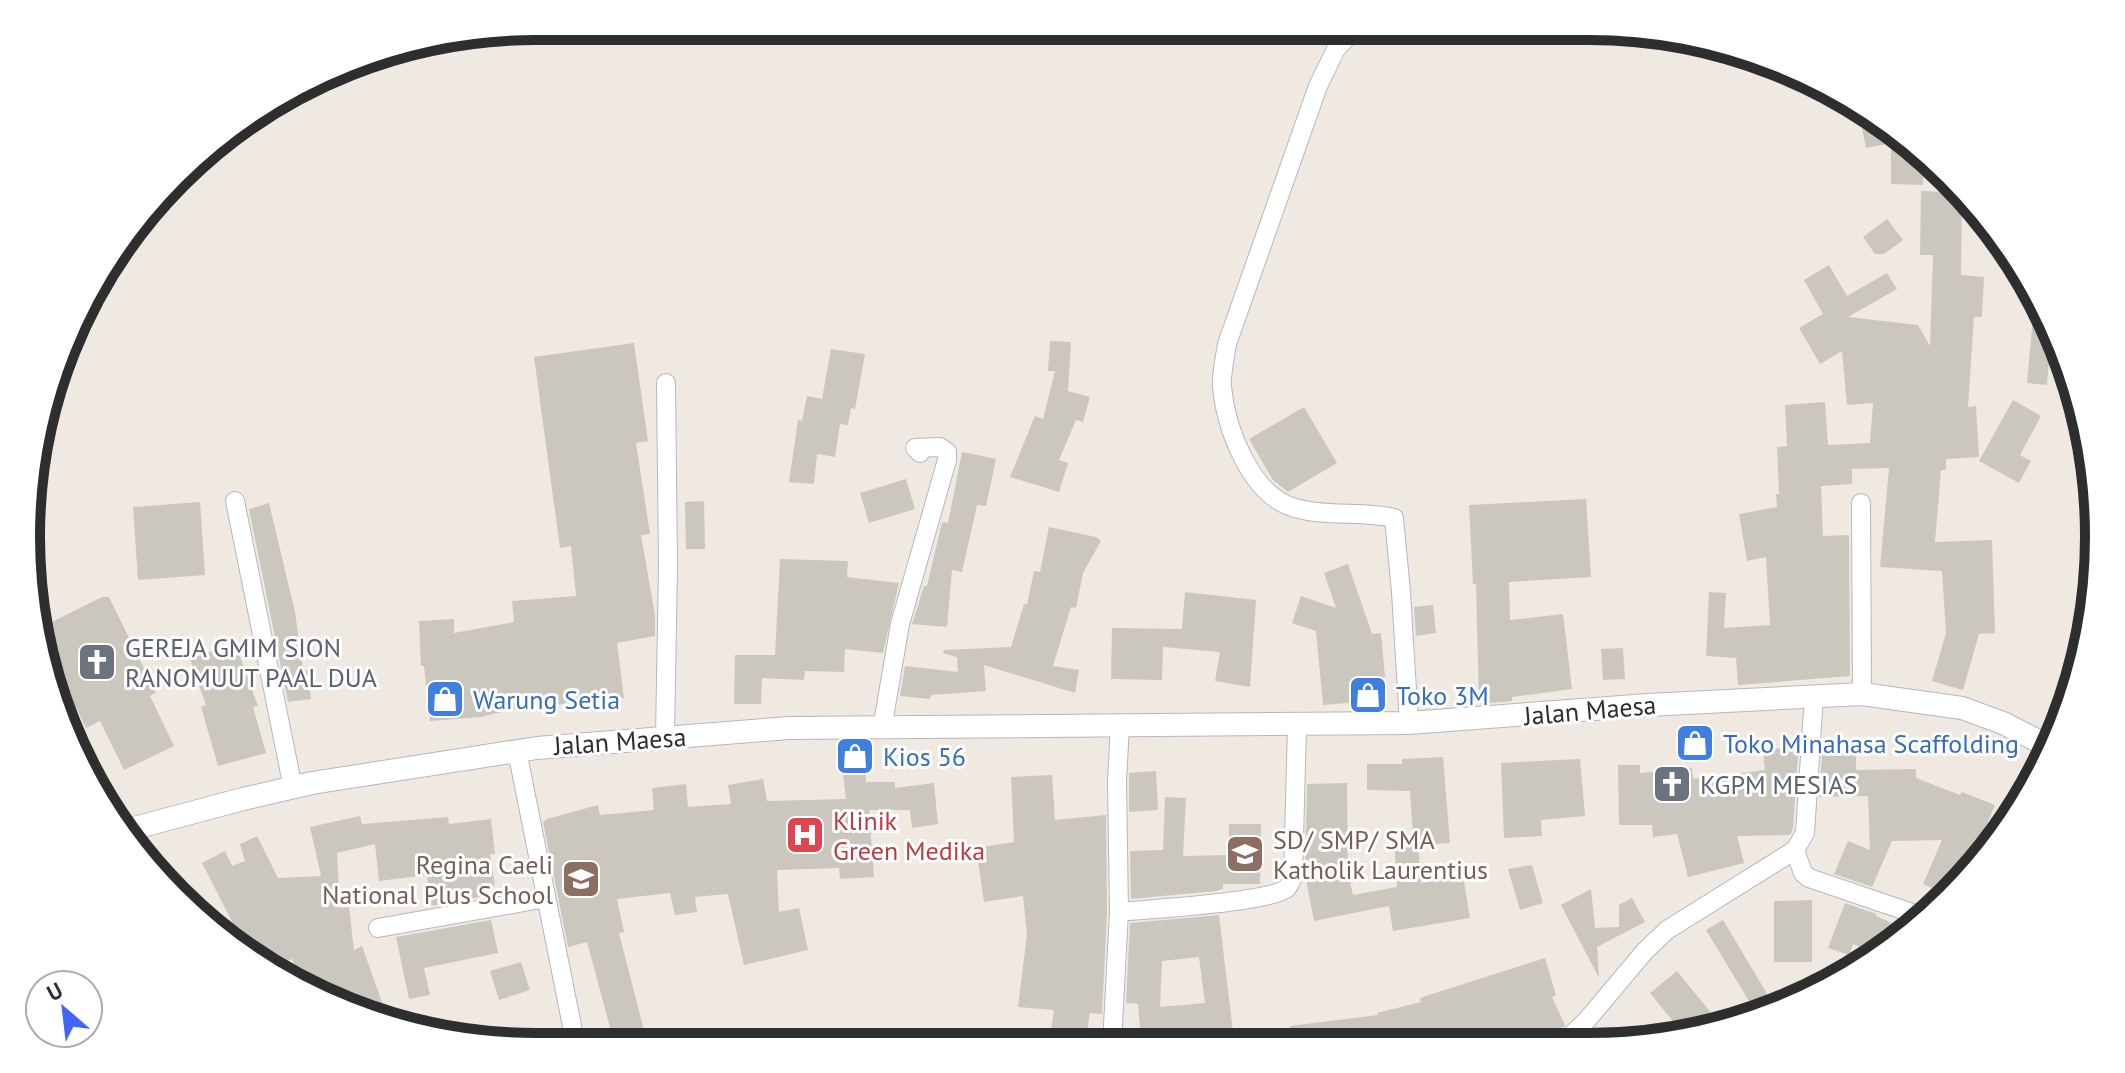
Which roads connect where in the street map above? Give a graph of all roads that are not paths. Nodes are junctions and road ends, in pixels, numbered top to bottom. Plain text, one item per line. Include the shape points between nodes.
1 (1344, 40) edge
2 (666, 383) dead end
3 (920, 453) dead end
4 (235, 501) dead end
5 (1861, 503) dead end
6 (1862, 694) junction
7 (1814, 696) junction
8 (1409, 723) junction
9 (1120, 725) junction
10 (1297, 725) junction
11 (882, 729) junction
12 (665, 738) junction
13 (2040, 742) edge
14 (517, 751) junction
15 (293, 788) junction
16 (135, 828) edge
17 (1795, 850) junction
18 (546, 898) junction
19 (1119, 912) junction
20 (1912, 913) edge
21 (378, 928) dead end
22 (573, 1033) edge
23 (1113, 1033) edge
24 (1573, 1033) edge

1 - 8 street via 1307,112 1227,344 1221,384 1229,426 1268,495 1293,508 1394,518
2 - 12 street
3 - 11 street via 915,448 940,447 947,460 900,624
4 - 15 street
5 - 6 street
6 - 7 street, Jalan Maesa
6 - 13 street, Jalan Maesa via 1962,708
7 - 8 street, Jalan Maesa
7 - 17 street via 1805,833
8 - 10 street, Jalan Maesa
9 - 10 street, Jalan Maesa
9 - 11 street, Jalan Maesa
9 - 19 street
10 - 19 street via 1293,877 1288,887 1269,895
11 - 12 street, Jalan Maesa via 789,728
12 - 14 street, Jalan Maesa
14 - 15 street, Jalan Maesa
14 - 18 street
15 - 16 street, Jalan Maesa
17 - 20 street via 1809,878
17 - 24 street via 1667,930
18 - 21 street
18 - 22 street
19 - 23 street

